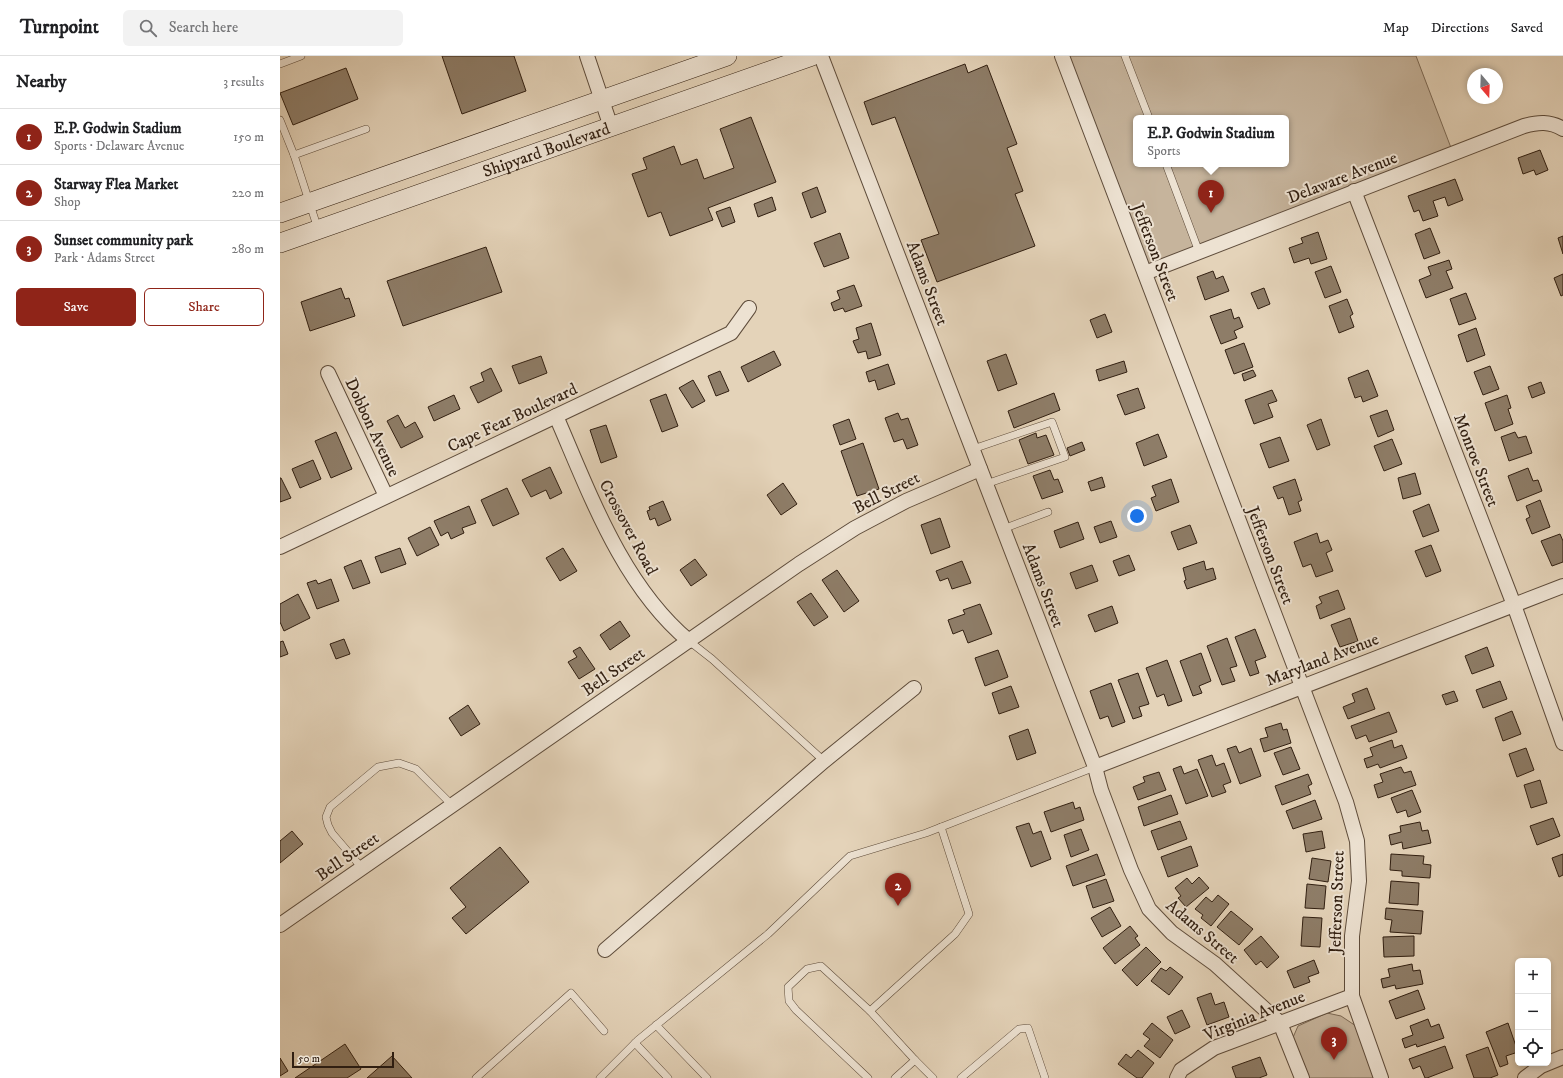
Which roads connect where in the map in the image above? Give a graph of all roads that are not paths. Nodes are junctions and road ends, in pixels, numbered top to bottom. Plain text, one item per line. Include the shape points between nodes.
1 (301, 56) edge
2 (586, 56) edge
3 (727, 56) edge
4 (812, 56) edge
5 (821, 56) edge
6 (1062, 56) edge
7 (1125, 56) edge
8 (280, 64) edge
9 (602, 100) junction
10 (1148, 115) edge
11 (280, 120) edge
12 (611, 127) junction
13 (1558, 127) edge
14 (366, 129) dead end
15 (294, 155) junction
16 (1167, 167) edge
17 (1354, 191) junction
18 (309, 202) junction
19 (280, 213) edge
20 (318, 229) junction
21 (280, 242) edge
22 (1199, 252) junction
23 (1145, 273) junction
24 (749, 308) dead end
25 (328, 373) dead end
26 (556, 416) junction
27 (973, 449) junction
28 (980, 469) junction
29 (986, 484) junction
30 (386, 496) junction
31 (1048, 512) dead end
32 (1003, 529) junction
33 (280, 547) edge
34 (1563, 586) edge
35 (1514, 604) junction
36 (688, 641) junction
37 (1302, 687) junction
38 (914, 688) dead end
39 (1563, 743) edge
40 (824, 761) junction
41 (1095, 767) junction
42 (452, 805) junction
43 (940, 827) junction
44 (362, 868) junction
45 (280, 925) edge
46 (605, 950) dead end
47 (1352, 996) junction
48 (870, 1011) junction
49 (1280, 1023) junction
50 (656, 1025) junction
51 (604, 1031) dead end
52 (635, 1043) junction
53 (1563, 1057) edge
54 (914, 1060) junction
55 (476, 1078) edge
56 (600, 1078) edge
57 (668, 1078) edge
58 (707, 1078) edge
59 (868, 1078) edge
60 (895, 1078) edge
61 (933, 1078) edge
62 (961, 1078) edge
63 (1045, 1078) edge
64 (1177, 1078) edge
65 (1302, 1078) edge
66 (1381, 1078) edge
67 (1525, 1078) edge

1 - 8 lane
2 - 9 street
3 - 9 main road, Shipyard Boulevard
4 - 12 main road, Shipyard Boulevard
5 - 27 street, Adams Street
6 - 23 street, Jefferson Street
7 - 10 lane
9 - 12 street
9 - 18 main road, Shipyard Boulevard
11 - 15 lane
12 - 20 main road, Shipyard Boulevard
13 - 17 street, Delaware Avenue via 1542,122 1524,126
14 - 15 lane
15 - 18 lane
16 - 22 lane
17 - 22 street, Delaware Avenue
17 - 35 street, Monroe Street
18 - 19 main road, Shipyard Boulevard
18 - 20 lane
20 - 21 main road, Shipyard Boulevard
22 - 23 street, Delaware Avenue
23 - 37 street, Jefferson Street
24 - 26 street, Cape Fear Boulevard via 731,333
25 - 30 street, Dobbon Avenue
26 - 30 street, Cape Fear Boulevard
26 - 36 street, Crossover Road via 612,540 634,579 656,609
27 - 28 street, Adams Street
27 - 29 lane via 1052,422 1065,457
28 - 29 street, Adams Street
28 - 36 street, Bell Street via 906,501 855,528
29 - 32 street, Adams Street
30 - 33 street, Cape Fear Boulevard
31 - 32 lane
32 - 41 street, Adams Street
34 - 35 street, Maryland Avenue
35 - 37 street, Maryland Avenue
35 - 39 street, Monroe Street
36 - 40 lane via 712,659
36 - 42 street, Bell Street
37 - 41 street, Maryland Avenue
37 - 47 street, Jefferson Street via 1346,802 1357,841 1359,880 1352,936
38 - 40 street
40 - 46 street
41 - 43 lane
41 - 49 street, Adams Street via 1131,870 1149,909 1172,933 1215,964
42 - 44 street, Bell Street
42 - 44 lane via 416,769 399,763 378,767 330,807 326,817 332,833
43 - 48 lane via 969,914 954,934
43 - 50 lane via 850,856 768,934
44 - 45 street, Bell Street
47 - 49 street, Virginia Avenue
47 - 66 street, Jefferson Street
48 - 54 lane
48 - 59 lane via 821,966 807,969 788,987 789,1000 796,1010
49 - 64 street, Virginia Avenue via 1214,1048 1181,1070
49 - 65 street, Adams Street
50 - 52 lane
50 - 58 lane
51 - 55 lane via 571,993
52 - 56 lane
52 - 57 lane
53 - 67 street via 1541,1066
54 - 60 lane
54 - 61 lane
62 - 63 lane via 1019,1029 1028,1028

